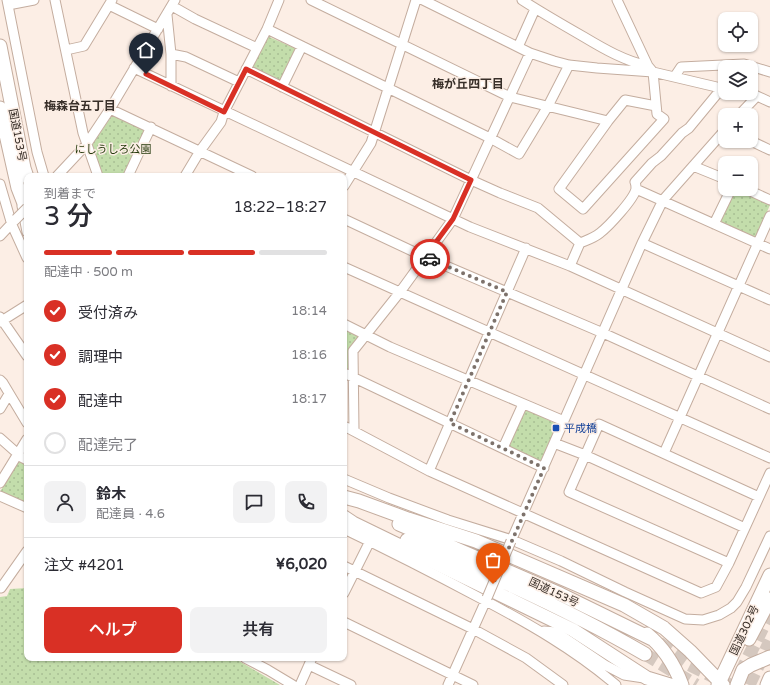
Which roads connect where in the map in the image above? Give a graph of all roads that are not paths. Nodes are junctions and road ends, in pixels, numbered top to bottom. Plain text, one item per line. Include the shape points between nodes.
1 (34, 0) edge
2 (56, 0) edge
3 (279, 0) edge
4 (311, 0) edge
5 (416, 0) edge
6 (423, 0) edge
7 (522, 0) edge
8 (617, 0) edge
9 (7, 2) edge
10 (110, 3) edge
11 (171, 7) edge
12 (535, 9) junction
13 (158, 29) junction
14 (267, 29) junction
15 (402, 45) junction
16 (0, 46) edge
17 (302, 46) junction
18 (518, 47) junction
19 (257, 48) junction
20 (66, 50) junction
21 (530, 53) junction
22 (171, 54) junction
23 (569, 65) junction
24 (134, 68) junction
25 (246, 69) junction
26 (651, 69) junction
27 (770, 72) edge
28 (675, 76) junction
29 (239, 82) junction
30 (171, 86) junction
31 (282, 87) junction
32 (718, 87) edge
33 (388, 89) junction
34 (718, 95) edge
35 (758, 96) edge
36 (510, 97) junction
37 (753, 100) edge
38 (770, 102) edge
39 (548, 106) junction
40 (656, 106) junction
41 (0, 108) edge
42 (110, 108) junction
43 (746, 108) edge
44 (224, 112) junction
45 (608, 121) junction
46 (151, 127) junction
47 (375, 133) junction
48 (490, 138) junction
49 (718, 138) edge
50 (86, 144) junction
51 (758, 144) edge
52 (770, 150) edge
53 (200, 151) junction
54 (693, 166) junction
55 (354, 172) junction
56 (26, 173) edge
57 (43, 173) edge
58 (60, 173) edge
59 (97, 173) edge
60 (129, 173) edge
61 (187, 173) edge
62 (246, 173) edge
63 (718, 176) edge
64 (471, 180) junction
65 (347, 182) edge
66 (0, 184) edge
67 (18, 188) junction
68 (636, 189) junction
69 (758, 194) edge
70 (728, 196) edge
71 (663, 200) junction
72 (770, 200) edge
73 (24, 203) edge
74 (24, 213) edge
75 (770, 216) edge
76 (24, 217) edge
77 (453, 219) junction
78 (347, 220) edge
79 (14, 222) junction
80 (714, 224) junction
81 (0, 236) edge
82 (580, 243) junction
83 (642, 243) junction
84 (758, 243) junction
85 (526, 248) junction
86 (770, 249) edge
87 (24, 250) edge
88 (425, 257) junction
89 (570, 266) junction
90 (347, 268) edge
91 (739, 286) junction
92 (622, 289) junction
93 (400, 292) junction
94 (507, 292) junction
95 (770, 300) edge
96 (24, 307) edge
97 (1, 320) edge
98 (347, 326) edge
99 (489, 332) junction
100 (603, 333) junction
101 (718, 333) junction
102 (365, 335) junction
103 (24, 352) edge
104 (770, 356) edge
105 (347, 374) edge
106 (584, 375) junction
107 (699, 377) junction
108 (354, 378) junction
109 (0, 380) edge
110 (468, 380) junction
111 (9, 394) junction
112 (523, 404) junction
113 (0, 409) edge
114 (770, 409) edge
115 (24, 418) edge
116 (680, 418) junction
117 (564, 421) junction
118 (450, 423) junction
119 (347, 428) edge
120 (354, 431) junction
121 (0, 438) edge
122 (554, 443) junction
123 (24, 445) edge
124 (503, 448) junction
125 (664, 453) junction
126 (18, 454) junction
127 (585, 455) junction
128 (24, 458) edge
129 (770, 458) edge
130 (544, 468) junction
131 (429, 471) junction
132 (770, 473) edge
133 (347, 480) edge
134 (0, 483) edge
135 (0, 496) edge
136 (759, 496) junction
137 (347, 499) edge
138 (347, 500) edge
139 (24, 507) edge
140 (347, 514) edge
141 (523, 514) junction
142 (347, 519) edge
143 (408, 519) junction
144 (745, 528) junction
145 (347, 530) edge
146 (769, 538) edge
147 (512, 540) junction
148 (370, 542) junction
149 (434, 551) junction
150 (24, 555) edge
151 (729, 563) junction
152 (347, 568) edge
153 (356, 572) junction
154 (770, 575) edge
155 (593, 576) junction
156 (1, 588) dead end
157 (347, 588) edge
158 (486, 599) junction
159 (770, 599) edge
160 (650, 619) junction
161 (347, 623) edge
162 (473, 629) junction
163 (540, 630) junction
164 (652, 639) tunnel mouth
165 (645, 654) tunnel mouth
166 (770, 657) edge
167 (251, 661) edge
168 (311, 662) edge
169 (633, 662) tunnel mouth
170 (453, 675) junction
171 (647, 678) junction
172 (770, 678) edge
173 (725, 679) edge
174 (293, 685) edge
175 (300, 685) edge
176 (351, 685) edge
177 (448, 685) edge
178 (474, 685) edge
179 (563, 685) edge
180 (616, 685) edge
181 (670, 685) edge
182 (682, 685) edge
183 (737, 685) edge
184 (767, 685) edge

1 - 9 street
2 - 20 street
3 - 14 street
4 - 15 street
5 - 15 street
6 - 18 street
7 - 12 street
8 - 26 street
9 - 57 street
10 - 13 street
10 - 20 street via 84,46
11 - 13 street
11 - 19 street
11 - 22 street
12 - 18 street
12 - 26 street via 633,63
13 - 24 street
14 - 17 street
14 - 19 street
15 - 33 street
15 - 36 street
16 - 56 highway, 国道153号
17 - 31 street
17 - 33 street
18 - 21 street
19 - 25 street
20 - 50 street
21 - 23 street
21 - 36 street
22 - 29 street via 186,57
22 - 30 street
23 - 26 street
23 - 39 street
24 - 30 street
24 - 42 street
25 - 29 street
25 - 31 street
26 - 28 street
26 - 40 street
27 - 28 street via 744,64 681,67
28 - 32 street
29 - 44 street
30 - 44 street
31 - 47 street
33 - 47 street
33 - 48 street
34 - 68 street via 635,182
35 - 38 street
36 - 39 street
36 - 48 street
37 - 43 street
39 - 45 street
39 - 48 street via 519,154
40 - 45 street via 625,100
40 - 45 street via 657,114 664,119 583,209 560,189
41 - 67 highway, 国道153号
42 - 46 street
42 - 50 street
44 - 53 street via 221,122
44 - 55 street
46 - 53 street
46 - 60 street
47 - 55 street
47 - 64 street
48 - 64 street
49 - 54 street
50 - 58 street
50 - 59 street
51 - 52 street
53 - 61 street
53 - 62 street
54 - 63 street
54 - 71 street
55 - 65 street
55 - 77 street
64 - 77 street
64 - 82 street via 538,208
66 - 79 street
67 - 73 highway, 国道153号
67 - 76 street
68 - 71 street
68 - 82 street via 629,202 602,232
69 - 72 street
70 - 80 street
71 - 80 street
71 - 83 street
74 - 79 street, bridge
75 - 84 street
77 - 85 street
77 - 88 street
78 - 88 street
79 - 81 street
79 - 87 street
80 - 84 street
82 - 89 street
83 - 91 street
83 - 92 street
84 - 86 street
84 - 91 street
85 - 89 street
85 - 94 street
88 - 93 street
88 - 94 street
89 - 92 street
90 - 93 street
91 - 95 street
91 - 101 street
92 - 100 street
92 - 101 street
93 - 99 street
93 - 102 street
94 - 99 street
94 - 100 street
96 - 97 street
97 - 103 street
98 - 102 street
99 - 106 street
99 - 110 street
100 - 106 street
100 - 107 street
101 - 104 street
101 - 107 street
102 - 108 street via 353,351
102 - 110 street
105 - 108 street
106 - 116 street
106 - 117 street
107 - 114 street
107 - 116 street
108 - 118 street
108 - 120 street
109 - 111 street
110 - 112 street
110 - 118 street
111 - 113 street
111 - 115 street
112 - 117 street
112 - 124 street
116 - 125 street
116 - 129 street
117 - 122 street
118 - 124 street
118 - 131 street
119 - 120 street
120 - 131 street
121 - 126 street
122 - 127 street
122 - 130 street
123 - 126 street
124 - 130 street
125 - 127 street via 599,424
125 - 136 street
126 - 128 street
126 - 134 street
127 - 144 street
127 - 151 street via 569,492
130 - 141 street
131 - 141 street
132 - 136 street
133 - 147 street via 448,520
135 - 139 street
136 - 144 street
137 - 143 highway via 359,501
138 - 164 highway, 国道153号 via 560,594
140 - 149 highway, 国道153号
141 - 147 street
141 - 151 street via 701,593 716,587
142 - 171 highway via 573,630
143 - 160 highway via 521,559
143 - 182 highway via 628,619 652,638 665,653
144 - 151 street
145 - 148 street
146 - 155 street via 737,602 719,615 703,620 685,619
147 - 155 street
147 - 158 street, bridge
148 - 153 street
148 - 158 street
149 - 165 highway, 国道153号 via 529,593
149 - 169 highway via 454,564 570,619
150 - 156 street
152 - 153 street
153 - 157 street
153 - 162 street
154 - 173 highway, 国道302号
155 - 160 street via 601,586 637,604
158 - 162 street
158 - 163 street
159 - 173 highway via 740,657
160 - 173 highway
161 - 170 street
162 - 170 street
162 - 179 street via 526,658
163 - 171 street via 556,632 624,675
163 - 180 street
166 - 183 highway via 743,670
167 - 174 street
168 - 175 street
168 - 176 street
170 - 177 street
170 - 178 street
171 - 181 highway
172 - 184 highway

